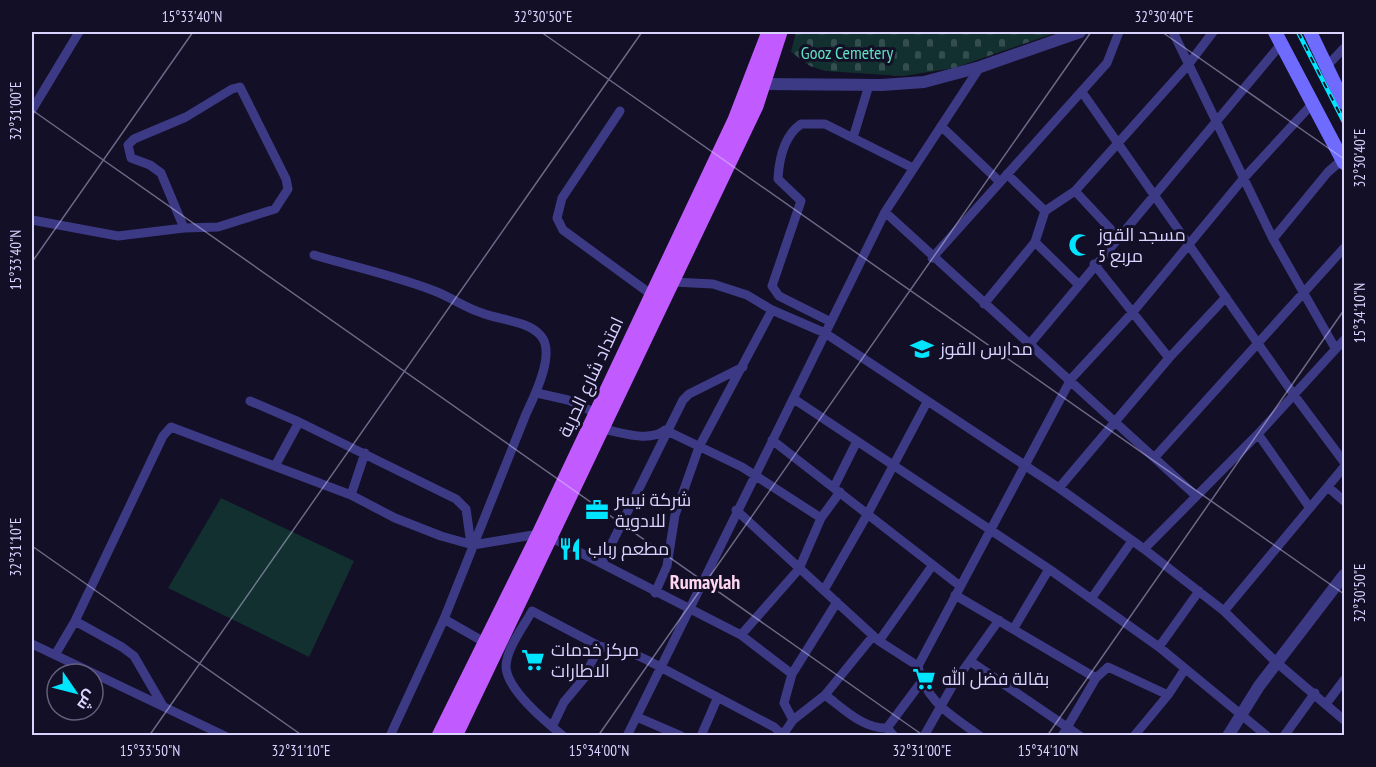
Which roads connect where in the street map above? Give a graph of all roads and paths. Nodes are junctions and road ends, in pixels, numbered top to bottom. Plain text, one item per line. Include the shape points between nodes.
1 (80, 32) edge
2 (769, 32) edge
3 (780, 32) edge
4 (1080, 32) edge
5 (1119, 32) edge
6 (1173, 32) edge
7 (1213, 32) edge
8 (1310, 32) edge
9 (1278, 37) edge
10 (1344, 48) edge
11 (1188, 65) junction
12 (1327, 66) junction
13 (980, 68) junction
14 (757, 84) junction
15 (868, 85) junction
16 (1082, 92) junction
17 (1314, 102) junction
18 (1344, 104) edge
19 (32, 110) edge
20 (620, 111) dead end
21 (1215, 121) junction
22 (941, 126) junction
23 (854, 138) junction
24 (1119, 143) junction
25 (1344, 161) edge
26 (913, 168) junction
27 (1007, 174) junction
28 (1243, 179) junction
29 (1000, 182) junction
30 (1075, 191) junction
31 (1155, 192) junction
32 (1045, 211) junction
33 (885, 212) junction
34 (32, 220) edge
35 (184, 228) junction
36 (1117, 236) junction
37 (1273, 240) junction
38 (1035, 242) junction
39 (1190, 243) junction
40 (1344, 248) edge
41 (314, 255) dead end
42 (932, 258) junction
43 (1094, 264) junction
44 (673, 282) junction
45 (1078, 284) junction
46 (1304, 292) junction
47 (652, 295) junction
48 (1226, 297) junction
49 (984, 304) junction
50 (772, 310) junction
51 (1133, 312) junction
52 (831, 322) junction
53 (825, 333) junction
54 (1344, 340) edge
55 (1258, 344) junction
56 (1029, 345) junction
57 (1335, 348) junction
58 (1169, 358) junction
59 (743, 367) junction
60 (1071, 380) junction
61 (537, 393) junction
62 (1294, 395) junction
63 (794, 399) junction
64 (250, 401) dead end
65 (927, 402) junction
66 (596, 412) junction
67 (1115, 420) junction
68 (299, 422) junction
69 (602, 429) junction
70 (665, 430) junction
71 (1258, 435) junction
72 (772, 440) junction
73 (857, 441) junction
74 (699, 447) junction
75 (365, 453) junction
76 (1155, 457) junction
77 (1344, 462) edge
78 (892, 465) junction
79 (275, 466) junction
80 (1025, 467) junction
81 (1344, 467) edge
82 (755, 475) junction
83 (1329, 487) junction
84 (1059, 488) junction
85 (837, 490) junction
86 (351, 495) junction
87 (1195, 495) junction
88 (1344, 501) edge
89 (1310, 508) junction
90 (736, 510) junction
91 (867, 515) junction
92 (821, 518) junction
93 (993, 530) junction
94 (544, 536) junction
95 (1132, 541) junction
96 (472, 544) junction
97 (1144, 549) junction
98 (602, 563) junction
99 (932, 566) junction
100 (1049, 568) junction
101 (799, 569) junction
102 (1344, 574) edge
103 (960, 586) junction
104 (824, 590) junction
105 (1199, 591) junction
106 (655, 593) junction
107 (955, 595) junction
108 (1091, 599) junction
109 (837, 602) junction
110 (526, 605) junction
111 (692, 608) junction
112 (1224, 611) junction
113 (444, 619) junction
114 (999, 620) junction
115 (75, 621) junction
116 (1014, 628) junction
117 (741, 635) junction
118 (876, 638) junction
119 (508, 641) junction
120 (484, 642) junction
121 (32, 644) edge
122 (599, 646) junction
123 (1159, 647) junction
124 (56, 655) junction
125 (970, 661) junction
126 (482, 663) junction
127 (1276, 663) junction
128 (918, 666) junction
129 (662, 669) junction
130 (1185, 669) junction
131 (792, 674) junction
132 (1096, 678) junction
133 (1344, 680) edge
134 (922, 681) junction
135 (1315, 693) junction
136 (825, 695) junction
137 (1168, 695) junction
138 (717, 699) junction
139 (1326, 704) junction
140 (164, 706) junction
141 (940, 708) junction
142 (1241, 715) junction
143 (638, 717) junction
144 (793, 720) junction
145 (1344, 720) edge
146 (552, 727) junction
147 (886, 728) junction
148 (1064, 731) edge
149 (225, 735) edge
150 (390, 735) edge
151 (439, 735) edge
152 (455, 735) edge
153 (563, 735) edge
154 (627, 735) edge
155 (681, 735) edge
156 (701, 735) edge
157 (783, 735) edge
158 (894, 735) edge
159 (924, 735) edge
160 (980, 735) edge
161 (1080, 735) edge
162 (1134, 735) edge
163 (1228, 735) edge
164 (1267, 735) edge
165 (1284, 735) edge

1 - 19 street
2 - 14 main road, امتداد شارع الحرية
3 - 14 main road
4 - 13 street
5 - 16 street via 1107,63
6 - 11 street
7 - 11 street
8 - 12 main road
9 - 17 main road
9 - 21 street
10 - 12 street
11 - 21 street
11 - 24 street
12 - 18 main road
13 - 15 street via 924,82
13 - 22 street
14 - 15 street
14 - 44 main road, امتداد شارع الحرية
14 - 47 main road, امتداد شارع الحرية
15 - 23 street
16 - 24 street
16 - 27 street
17 - 25 main road
17 - 28 street
20 - 47 street via 562,198 557,218 563,230
21 - 28 street
21 - 31 street
22 - 26 street
22 - 29 street
23 - 26 street
23 - 52 street via 825,124 801,124 792,130 779,161 778,178 801,201 772,286 779,296
24 - 30 street
24 - 31 street
25 - 37 street via 1328,172
26 - 33 street
27 - 29 street
27 - 32 street
28 - 37 street
28 - 39 street
29 - 42 street
30 - 32 street
30 - 36 street
31 - 36 street
31 - 39 street
32 - 38 street
33 - 42 street
33 - 52 street
34 - 35 street via 118,237
35 - 35 street via 218,227 268,212 279,206 286,195 286,179 240,87 128,145 131,158 155,167 165,178
36 - 43 street
37 - 46 street
38 - 45 street
38 - 49 street
39 - 48 street
39 - 51 street
40 - 46 street
41 - 61 street via 436,292 541,335 545,344 544,365
42 - 49 street
43 - 45 street
43 - 51 street
44 - 50 street via 713,284 747,295
44 - 69 main road, امتداد شارع الحرية
45 - 56 street
46 - 55 street
46 - 57 street
47 - 66 main road, امتداد شارع الحرية
48 - 55 street
48 - 58 street
49 - 56 street
50 - 53 street
50 - 59 street
51 - 58 street
51 - 60 street
52 - 53 street
53 - 63 street
53 - 65 street
54 - 57 street
55 - 62 street
55 - 76 street
56 - 60 street
57 - 62 street
58 - 67 street
59 - 70 street via 688,394
59 - 74 street
60 - 67 street
60 - 80 street
61 - 66 street
61 - 96 street
62 - 71 street
62 - 77 street
63 - 72 street
63 - 73 street
64 - 68 street
65 - 78 street
65 - 80 street
66 - 94 main road, امتداد شارع الحرية
67 - 76 street
67 - 84 street
68 - 75 street
68 - 79 street
69 - 70 street via 650,436
69 - 94 main road, امتداد شارع الحرية
70 - 74 street
70 - 98 street
71 - 87 street
71 - 89 street
72 - 82 street
72 - 85 street
73 - 78 street
73 - 85 street
74 - 82 street
74 - 106 street via 675,515 667,566
75 - 86 street
75 - 96 street via 456,499 466,509
76 - 87 street
78 - 91 street
78 - 93 street
79 - 86 street
79 - 115 street via 171,427
80 - 84 street
80 - 93 street
81 - 83 street
82 - 90 street
82 - 92 street
83 - 88 street
83 - 89 street
84 - 95 street
85 - 91 street
85 - 92 street
86 - 96 street via 395,518
87 - 97 street
89 - 112 street
90 - 101 street
90 - 111 street
91 - 99 street
91 - 104 street
92 - 101 street
93 - 100 street
93 - 103 street
94 - 96 street
94 - 98 street
94 - 110 main road, امتداد شارع الحرية
94 - 120 main road, امتداد شارع الحرية
95 - 97 street
95 - 108 street
96 - 113 street
97 - 105 street
98 - 106 street
99 - 103 street
99 - 118 street
100 - 108 street
100 - 116 street
101 - 104 street
101 - 117 street
102 - 127 street
103 - 107 street
104 - 109 street
105 - 112 street
105 - 123 street
106 - 111 street
107 - 114 street
107 - 128 street
108 - 123 street
109 - 118 street
109 - 131 street
110 - 119 main road, امتداد شارع الحرية
110 - 122 street
111 - 117 street
111 - 129 street
112 - 127 street
113 - 120 street
113 - 150 street
114 - 116 street
114 - 125 street
115 - 124 street
115 - 140 street via 134,656
116 - 132 street
117 - 131 street
118 - 128 street
118 - 136 street
119 - 126 main road, امتداد شارع الحرية
119 - 146 street via 509,678
120 - 126 main road, امتداد شارع الحرية
121 - 124 street
122 - 129 street via 632,653
122 - 146 street via 585,677 564,702
123 - 130 street
124 - 140 street
125 - 141 street
125 - 148 street
126 - 151 main road, امتداد شارع الحرية
126 - 152 main road, امتداد شارع الحرية
127 - 135 street
127 - 142 street
128 - 134 street
129 - 138 street
129 - 143 street
130 - 137 street
130 - 142 street
131 - 144 street via 784,704
132 - 137 street via 1103,669 1113,668
132 - 148 street
133 - 139 street
134 - 141 street
134 - 147 street
135 - 139 street
135 - 165 street
136 - 144 street
136 - 147 street via 872,728
137 - 162 street
138 - 156 street
138 - 157 street
139 - 145 street
140 - 149 street
141 - 159 street
141 - 160 street
142 - 163 street
142 - 164 street
143 - 154 street
143 - 155 street
144 - 157 street
146 - 153 street
147 - 158 street
148 - 161 street

